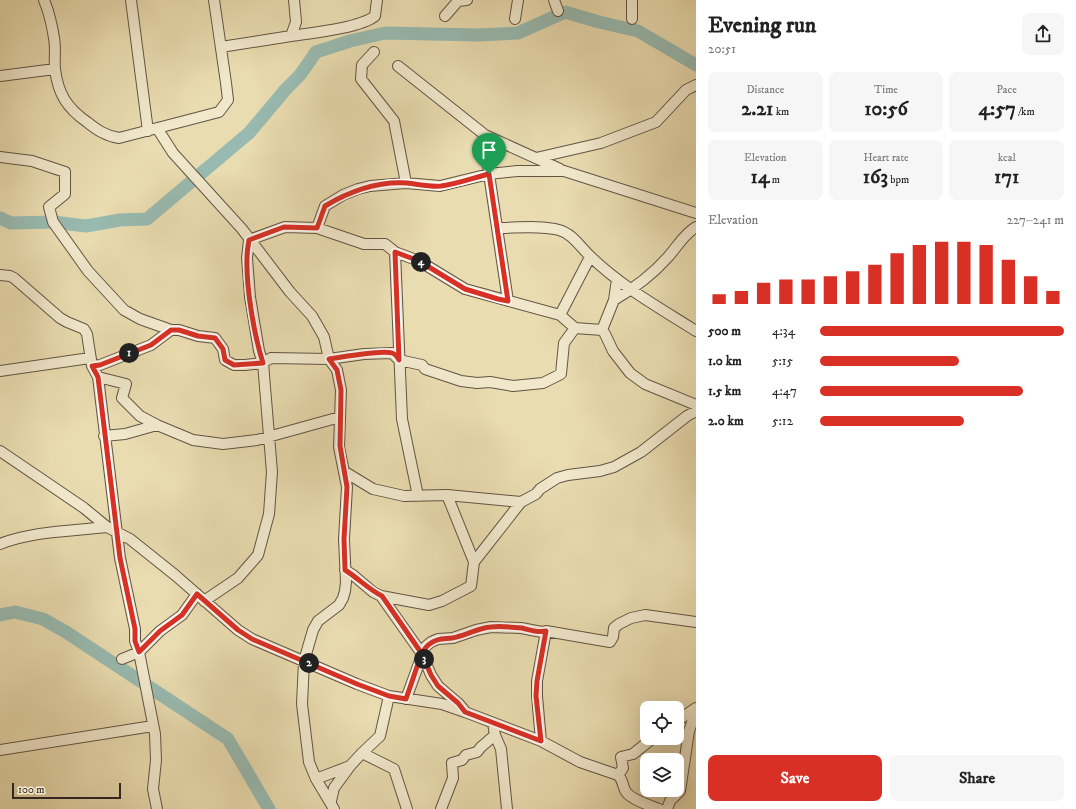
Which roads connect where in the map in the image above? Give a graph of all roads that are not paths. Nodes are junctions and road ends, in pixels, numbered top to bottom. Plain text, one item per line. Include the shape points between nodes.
1 (44, 0) edge
2 (131, 0) edge
3 (214, 0) edge
4 (294, 0) edge
5 (377, 0) edge
6 (461, 0) edge
7 (518, 0) edge
8 (554, 0) edge
9 (632, 0) edge
10 (558, 11) dead end
11 (445, 16) dead end
12 (515, 19) dead end
13 (632, 19) dead end
14 (291, 36) junction
15 (221, 47) junction
16 (374, 52) dead end
17 (398, 66) dead end
18 (55, 69) junction
19 (0, 76) edge
20 (696, 85) edge
21 (152, 129) junction
22 (485, 135) junction
23 (0, 157) edge
24 (536, 158) junction
25 (564, 171) junction
26 (489, 174) junction
27 (406, 183) junction
28 (696, 213) edge
29 (696, 227) edge
30 (317, 228) junction
31 (497, 228) junction
32 (249, 240) junction
33 (395, 252) junction
34 (590, 257) junction
35 (2, 279) edge
36 (617, 279) junction
37 (632, 290) junction
38 (614, 300) junction
39 (508, 301) junction
40 (560, 315) junction
41 (575, 328) junction
42 (171, 330) junction
43 (602, 330) junction
44 (696, 331) edge
45 (329, 359) junction
46 (399, 360) junction
47 (91, 362) junction
48 (263, 363) junction
49 (0, 371) edge
50 (98, 377) junction
51 (696, 405) edge
52 (696, 411) edge
53 (340, 417) junction
54 (157, 425) junction
55 (104, 436) junction
56 (270, 437) junction
57 (0, 451) edge
58 (345, 472) junction
59 (447, 495) junction
60 (418, 496) junction
61 (521, 502) junction
62 (106, 527) junction
63 (117, 533) junction
64 (0, 544) edge
65 (474, 562) junction
66 (345, 570) junction
67 (382, 596) junction
68 (200, 598) junction
69 (696, 622) edge
70 (546, 631) junction
71 (139, 652) junction
72 (422, 654) junction
73 (122, 659) dead end
74 (304, 661) junction
75 (389, 696) junction
76 (406, 699) junction
77 (696, 709) edge
78 (465, 712) junction
79 (684, 717) edge
80 (493, 723) junction
81 (153, 726) junction
82 (495, 734) junction
83 (541, 741) junction
84 (644, 745) edge
85 (0, 750) edge
86 (362, 753) junction
87 (350, 766) junction
88 (618, 775) junction
89 (316, 779) junction
90 (332, 805) edge
91 (157, 809) edge
92 (407, 809) edge
93 (441, 809) edge
94 (508, 809) edge
95 (659, 809) edge
96 (667, 809) edge

1 - 18 street via 54,39
2 - 21 street
3 - 15 street
4 - 14 street via 296,22
5 - 14 street via 376,16 369,20 356,25
6 - 11 street
7 - 12 street
8 - 10 street
9 - 13 street
14 - 15 street
15 - 21 street via 228,100 219,112
16 - 27 street via 362,65 361,79 394,121
17 - 22 street
18 - 19 street
18 - 21 street via 67,105 95,128 110,137 119,138
20 - 24 street via 686,90 656,122 601,143
21 - 32 street
22 - 24 street
22 - 26 street
23 - 42 street via 32,161 65,172 65,194 49,206 53,222 88,271 124,310
24 - 25 street
25 - 26 street
25 - 28 street
26 - 27 street via 440,186
26 - 31 street
27 - 30 street via 370,186 343,195 325,206
29 - 37 street
30 - 32 street via 284,227
30 - 33 street via 364,244 386,244
31 - 34 street via 559,230 571,235
31 - 39 street
32 - 45 street via 316,321 324,337
32 - 48 street via 247,258 250,297
33 - 39 street via 419,261 465,289
33 - 46 street
34 - 36 street
34 - 40 street
35 - 47 street via 10,276 14,278 67,322 84,329
36 - 37 street
36 - 38 street
37 - 38 street
37 - 44 street
38 - 43 street
39 - 40 street
40 - 41 street
41 - 43 street
41 - 46 street via 564,343 561,374 543,383 513,386 461,381 425,369 422,365
42 - 47 street via 151,345 100,365
42 - 48 street via 215,338 223,349 225,360 234,365
43 - 51 street via 613,351 630,373 645,384
45 - 46 street via 392,353
45 - 48 street via 271,358
45 - 53 street via 337,370 341,390
46 - 60 street via 402,420
47 - 49 street
47 - 50 street
48 - 56 street
50 - 54 street via 126,384 122,398 140,416
50 - 55 street
52 - 61 street via 641,452 614,467 557,478
53 - 56 street
53 - 58 street via 340,446
54 - 55 street via 125,434
54 - 56 street via 193,440 223,444
55 - 63 street
56 - 68 street via 272,472 268,514 258,555 238,578
57 - 62 street via 84,508
58 - 60 street via 373,488 404,496
58 - 66 street
59 - 60 street
59 - 61 street
59 - 65 street
61 - 65 street
62 - 63 street
62 - 64 street via 29,536
63 - 68 street via 130,539 176,575
63 - 71 street
65 - 67 street via 471,586 442,601 429,605
66 - 67 street
66 - 74 street via 343,598 339,605 318,621
67 - 72 street
68 - 71 street
68 - 74 street via 252,639
69 - 70 street via 645,615 631,618 614,628 610,642
70 - 72 street via 490,627 453,638 438,639 425,647
70 - 83 street via 536,696
71 - 73 street
71 - 81 street
72 - 76 street
72 - 78 street via 438,686
74 - 75 street
74 - 89 street via 302,704 309,762
75 - 76 street
75 - 86 street via 380,736
76 - 78 street via 442,704
77 - 79 street
77 - 96 street via 689,731 680,791
78 - 80 street
80 - 82 street
80 - 83 street
81 - 85 street
81 - 91 street via 156,746 153,789
82 - 93 street via 477,752 452,763 453,778
82 - 94 street via 501,749
83 - 88 street via 580,762
84 - 88 street via 633,754 621,757 623,768
86 - 87 street
86 - 92 street via 394,769
87 - 89 street
87 - 90 street via 334,788
88 - 95 street via 626,792 639,802
89 - 90 street

